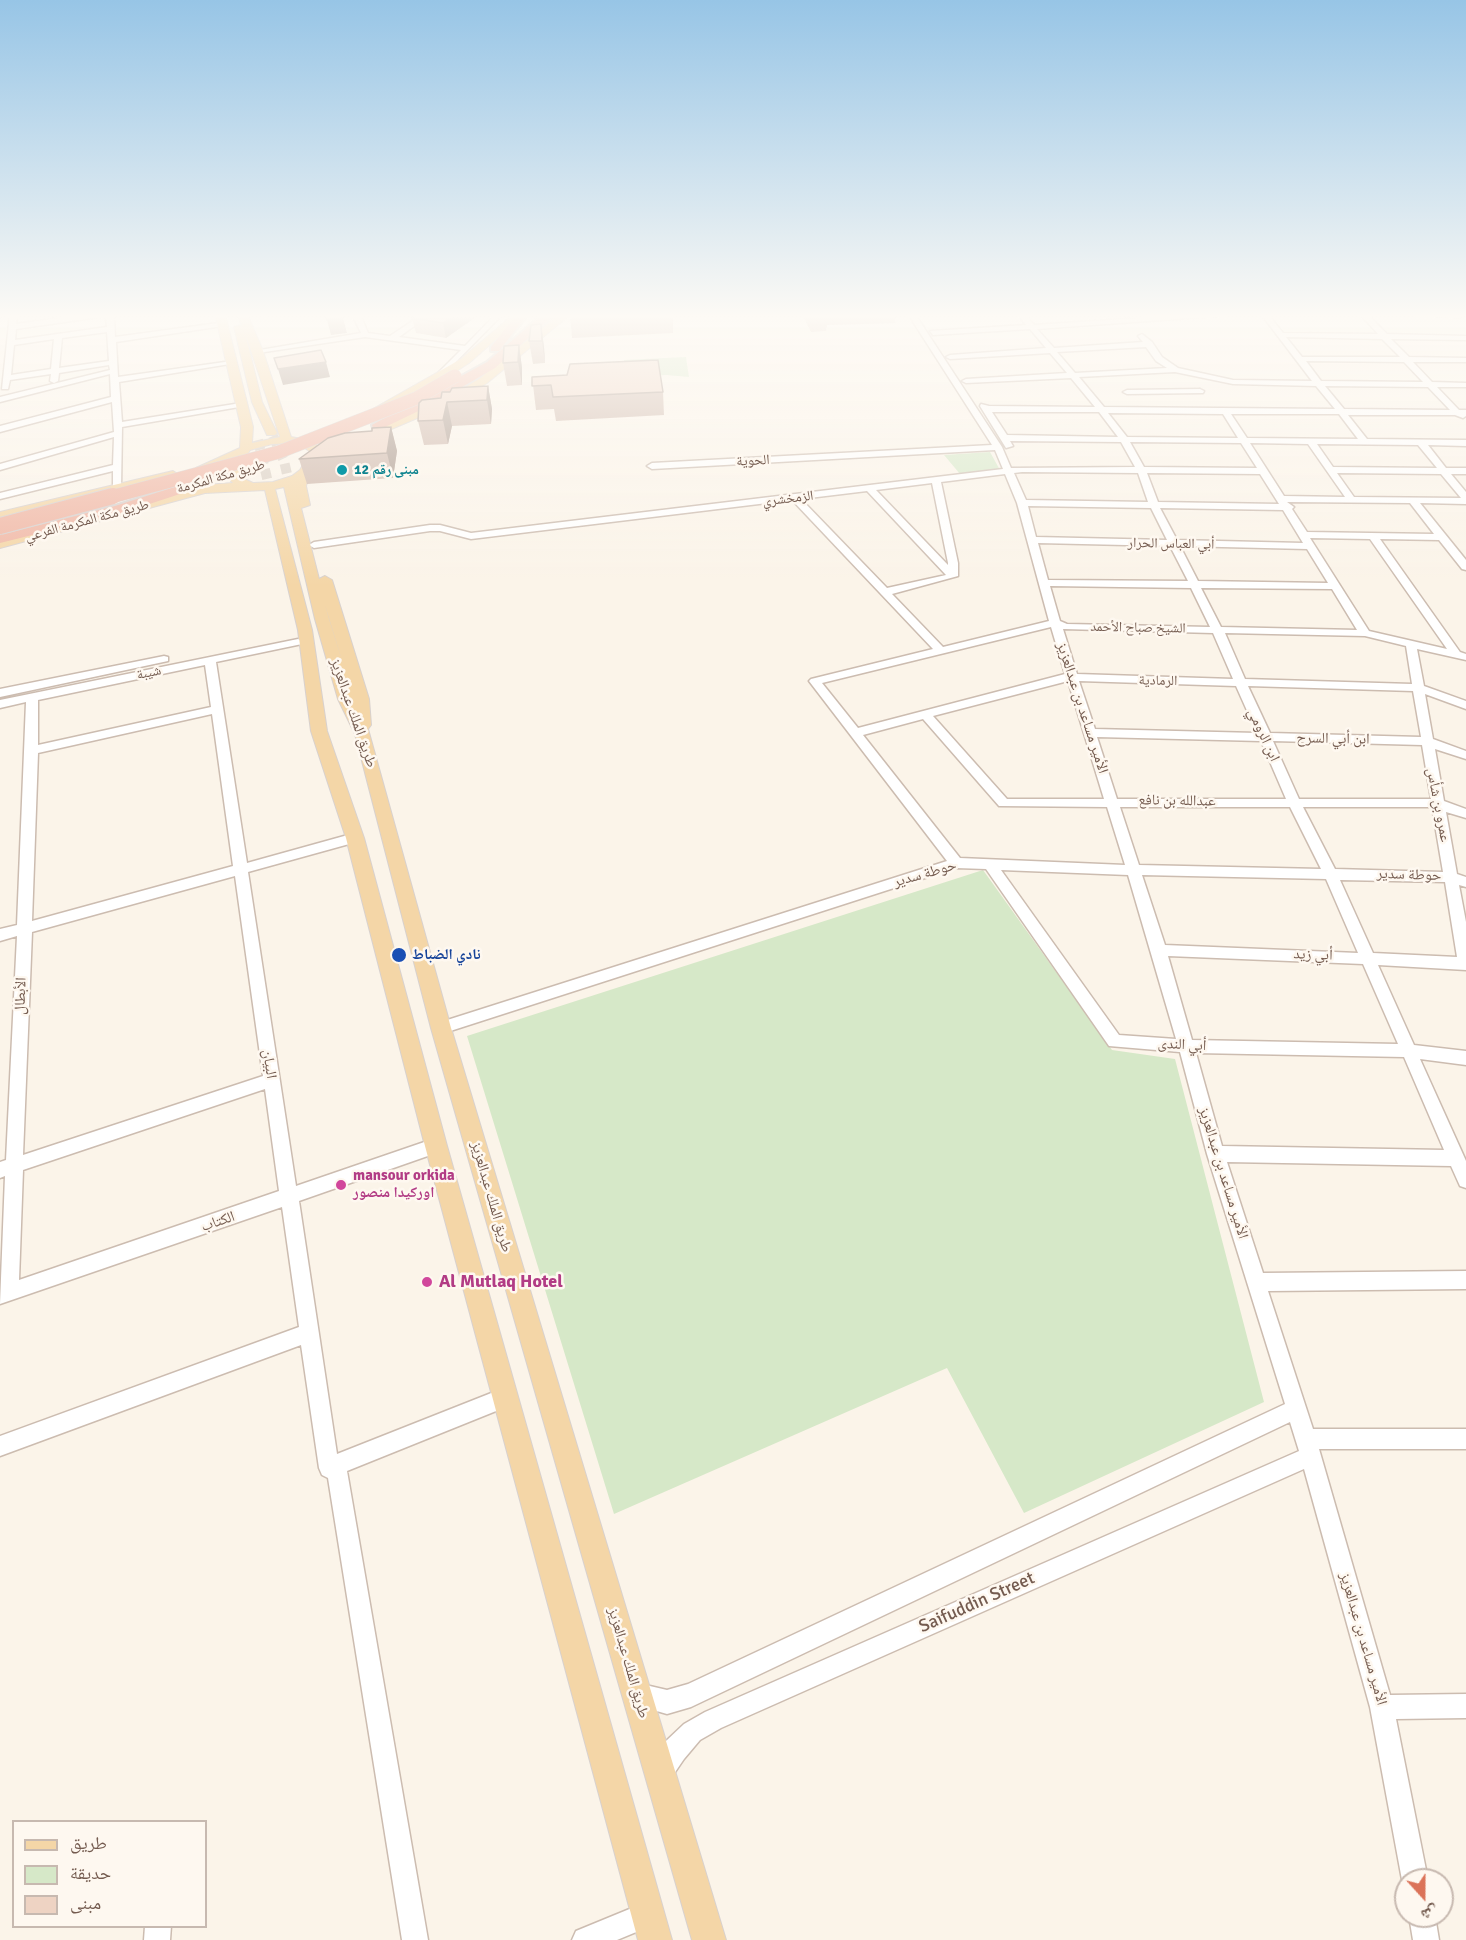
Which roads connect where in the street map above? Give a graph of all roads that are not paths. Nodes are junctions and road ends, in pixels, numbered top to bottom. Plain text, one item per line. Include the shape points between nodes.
1 (92, 405) edge
2 (116, 405) edge
3 (248, 405) edge
4 (258, 405) edge
5 (278, 405) edge
6 (384, 405) edge
7 (401, 405) edge
8 (419, 405) edge
9 (436, 405) edge
10 (971, 405) edge
11 (983, 405) edge
12 (1098, 405) junction
13 (1134, 405) edge
14 (1165, 405) edge
15 (1207, 405) edge
16 (1337, 405) edge
17 (241, 406) joint
18 (986, 409) junction
19 (1142, 409) junction
20 (1167, 409) junction
21 (1210, 410) junction
22 (1225, 410) junction
23 (1343, 411) junction
24 (1461, 413) edge
25 (357, 417) junction
26 (407, 419) junction
27 (1466, 422) edge
28 (0, 429) edge
29 (118, 429) junction
30 (273, 436) tunnel mouth
31 (1005, 438) junction
32 (1124, 439) junction
33 (258, 440) tunnel mouth
34 (292, 440) junction
35 (1245, 440) junction
36 (1310, 441) junction
37 (354, 442) edge
38 (1365, 442) junction
39 (1421, 443) junction
40 (1466, 443) edge
41 (998, 447) junction
42 (243, 451) junction
43 (327, 461) edge
44 (1013, 463) junction
45 (652, 466) dead end
46 (0, 467) edge
47 (118, 468) junction
48 (1331, 470) junction
49 (1142, 471) junction
50 (1265, 471) junction
51 (1445, 471) junction
52 (1466, 471) edge
53 (936, 482) junction
54 (182, 483) junction
55 (280, 483) junction
56 (118, 487) junction
57 (870, 489) junction
58 (0, 496) edge
59 (796, 499) junction
60 (1351, 499) junction
61 (1412, 500) junction
62 (1466, 500) edge
63 (1022, 503) junction
64 (1286, 503) junction
65 (1154, 505) junction
66 (0, 518) edge
67 (0, 526) edge
68 (0, 534) edge
69 (1305, 535) junction
70 (1373, 536) junction
71 (1440, 537) junction
72 (1032, 540) junction
73 (0, 542) edge
74 (1172, 544) junction
75 (314, 545) junction
76 (1310, 546) junction
77 (1466, 567) edge
78 (953, 576) junction
79 (1044, 583) junction
80 (1193, 583) junction
81 (1336, 586) junction
82 (885, 592) junction
83 (1055, 623) junction
84 (1217, 629) junction
85 (1365, 633) junction
86 (297, 637) junction
87 (1411, 645) junction
88 (939, 649) junction
89 (1461, 655) edge
90 (210, 660) junction
91 (1073, 679) junction
92 (1239, 682) junction
93 (1419, 688) junction
94 (0, 693) edge
95 (32, 698) junction
96 (0, 704) edge
97 (1466, 705) edge
98 (217, 709) junction
99 (925, 714) junction
100 (319, 731) junction
101 (855, 733) junction
102 (1090, 733) junction
103 (363, 734) junction
104 (1265, 738) junction
105 (1426, 741) junction
106 (32, 750) junction
107 (1466, 755) edge
108 (1111, 801) junction
109 (1294, 802) junction
110 (1436, 802) junction
111 (1466, 814) edge
112 (355, 838) junction
113 (956, 862) junction
114 (990, 864) junction
115 (1134, 870) junction
116 (241, 871) junction
117 (1330, 873) junction
118 (1459, 879) edge
119 (24, 928) junction
120 (0, 935) edge
121 (1159, 950) junction
122 (1365, 957) junction
123 (1466, 963) edge
124 (441, 1028) junction
125 (1184, 1046) junction
126 (1408, 1051) junction
127 (1466, 1058) edge
128 (272, 1080) junction
129 (436, 1146) junction
130 (1216, 1154) junction
131 (1456, 1158) junction
132 (7, 1168) edge
133 (1466, 1180) edge
134 (289, 1198) junction
135 (1466, 1280) edge
136 (1257, 1282) junction
137 (4, 1294) edge
138 (309, 1333) junction
139 (504, 1398) junction
140 (1296, 1409) junction
141 (1466, 1439) edge
142 (0, 1446) edge
143 (1308, 1448) junction
144 (333, 1466) junction
145 (637, 1695) junction
146 (1382, 1707) junction
147 (1466, 1707) edge
148 (660, 1772) junction
149 (1413, 1868) edge
150 (649, 1914) junction
151 (416, 1940) edge
152 (585, 1940) edge
153 (655, 1940) edge
154 (709, 1940) edge

1 - 28 street
2 - 29 street
3 - 33 main road
4 - 30 main road
5 - 34 main road
6 - 25 main road
7 - 54 highway, طريق مكة المكرمة, bridge via 322,437
8 - 54 highway, طريق مكة المكرمة via 296,456
9 - 26 main road
10 - 41 street
11 - 18 street
12 - 18 street
12 - 19 street
12 - 32 street, ابن الرومي
13 - 19 street
14 - 20 street
15 - 21 street
16 - 23 street
17 - 29 street
17 - 42 main road via 247,427
18 - 31 street
19 - 20 street
20 - 21 street
21 - 22 street
22 - 23 street
22 - 35 street
23 - 24 street
23 - 38 street
24 - 27 street
25 - 26 main road via 343,426 346,431 364,431
25 - 34 main road
26 - 37 main road
29 - 46 street
29 - 47 street
31 - 32 street
31 - 44 street
32 - 35 street
32 - 49 street, ابن الرومي
34 - 42 main road, طريق مكة المكرمة الفرعي
34 - 55 main road via 308,443 317,451
35 - 36 street
35 - 50 street
36 - 38 street
36 - 48 street
38 - 39 street
39 - 40 street
39 - 51 street
41 - 44 street
41 - 45 street, الحوية
42 - 55 main road via 232,472 234,478
42 - 56 main road, طريق مكة المكرمة الفرعي via 204,468
43 - 55 main road, طريق مكة المكرمة الفرعي
44 - 49 street, الزمخشري via 1022,469
44 - 53 street, الزمخشري
44 - 63 street, الأمير مساعد بن عبدالعزيز
47 - 56 street
47 - 58 street
48 - 51 street
48 - 60 street
49 - 50 street, الزمخشري
49 - 65 street, ابن الرومي
50 - 64 street
51 - 52 street
51 - 62 street
53 - 57 street, الزمخشري
53 - 78 street
54 - 66 main road, bridge
54 - 67 highway, طريق مكة المكرمة, bridge
54 - 68 highway, طريق مكة المكرمة
54 - 73 highway via 120,509
55 - 73 main road, طريق مكة المكرمة الفرعي via 205,489
55 - 75 main road via 300,486
55 - 86 main road via 261,497
55 - 100 main road, طريق الملك عبدالعزيز
55 - 103 main road, طريق الملك عبدالعزيز via 345,699
56 - 66 main road, طريق مكة المكرمة الفرعي
57 - 59 street, الزمخشري
57 - 78 street
59 - 75 street, الزمخشري via 471,536 430,528
59 - 82 street
60 - 61 street
60 - 64 street
61 - 62 street
61 - 71 street
63 - 65 street
63 - 72 street, الأمير مساعد بن عبدالعزيز
64 - 65 street
64 - 69 street
65 - 74 street, ابن الرومي
69 - 70 street
69 - 76 street
70 - 71 street
70 - 89 street
71 - 77 street
72 - 74 street, أبي العباس الحرار
72 - 79 street, الأمير مساعد بن عبدالعزيز
74 - 76 street, أبي العباس الحرار
74 - 80 street, ابن الرومي
75 - 103 main road via 361,699
76 - 81 street
78 - 82 street
79 - 80 street
79 - 83 street, الأمير مساعد بن عبدالعزيز
80 - 81 street
80 - 84 street, ابن الرومي
81 - 85 street
82 - 88 street
83 - 84 street, الشيخ صباح الأحمد via 1066,627
83 - 88 street, الشيخ صباح الأحمد
83 - 91 street, الأمير مساعد بن عبدالعزيز
84 - 85 street, الشيخ صباح الأحمد
84 - 92 street, ابن الرومي
85 - 87 street, الشيخ صباح الأحمد
86 - 90 street, شيبة
86 - 94 street, شيبة
86 - 100 main road
87 - 89 street, الشيخ صباح الأحمد
87 - 93 street, عمرو بن شأس
88 - 101 street, الشيخ صباح الأحمد via 815,681
90 - 95 street, شيبة
90 - 98 street, البيان
91 - 92 street, الرمادية
91 - 99 street, الرمادية via 1064,677
91 - 102 street, الأمير مساعد بن عبدالعزيز
92 - 93 street, الرمادية
92 - 104 street, ابن الرومي
93 - 97 street, الرمادية
93 - 105 street, عمرو بن شأس
95 - 96 street, شيبة
95 - 106 street, الأبطال
98 - 106 street
98 - 116 street, البيان
99 - 101 street, الرمادية
99 - 108 street, عبدالله بن نافع via 1004,803
100 - 112 main road, طريق الملك عبدالعزيز
101 - 113 street
102 - 104 street, ابن أبي السرح
102 - 108 street, الأمير مساعد بن عبدالعزيز
103 - 124 main road, طريق الملك عبدالعزيز
104 - 105 street, ابن أبي السرح
104 - 109 street, ابن الرومي
105 - 107 street, ابن أبي السرح
105 - 110 street, عمرو بن شأس
106 - 119 street, الأبطال
108 - 109 street, عبدالله بن نافع
108 - 115 street, الأمير مساعد بن عبدالعزيز
109 - 110 street, عبدالله بن نافع
109 - 117 street, ابن الرومي
110 - 111 street, عبدالله بن نافع
110 - 118 street, عمرو بن شأس
112 - 116 street
112 - 129 main road, طريق الملك عبدالعزيز
113 - 114 street, حوطة سدير
113 - 124 street, حوطة سدير
114 - 115 street, حوطة سدير
114 - 125 street, أبي الندى via 1114,1041
115 - 117 street, حوطة سدير
115 - 121 street, الأمير مساعد بن عبدالعزيز
116 - 119 street
116 - 128 street, البيان
117 - 118 street, حوطة سدير
117 - 122 street, ابن الرومي
118 - 123 street, عمرو بن شأس
119 - 120 street
119 - 132 street, الأبطال
121 - 122 street, أبي زيد
121 - 125 street, الأمير مساعد بن عبدالعزيز
122 - 123 street, أبي زيد
122 - 126 street, ابن الرومي
124 - 145 main road, طريق الملك عبدالعزيز
125 - 126 street, أبي الندى
125 - 130 street, الأمير مساعد بن عبدالعزيز
126 - 127 street, أبي الندى
126 - 131 street, ابن الرومي
128 - 132 street
128 - 134 street, البيان
129 - 134 street, الكتاب
129 - 139 main road, طريق الملك عبدالعزيز
130 - 131 street
130 - 136 street, الأمير مساعد بن عبدالعزيز
131 - 133 street, ابن الرومي
132 - 137 street, الأبطال
134 - 137 street, الكتاب
134 - 138 street, البيان
135 - 136 street
136 - 140 street, الأمير مساعد بن عبدالعزيز
138 - 142 street
138 - 144 street, البيان
139 - 144 street
139 - 150 main road, طريق الملك عبدالعزيز
140 - 143 street, الأمير مساعد بن عبدالعزيز
140 - 145 street via 691,1695 667,1702
141 - 143 street
143 - 146 street, الأمير مساعد بن عبدالعزيز
143 - 148 street, Saifuddin Street via 713,1720 692,1732
144 - 151 street, البيان
145 - 148 main road, طريق الملك عبدالعزيز
146 - 147 street
146 - 149 street, الأمير مساعد بن عبدالعزيز
148 - 154 main road, طريق الملك عبدالعزيز
150 - 152 street
150 - 153 main road, طريق الملك عبدالعزيز

